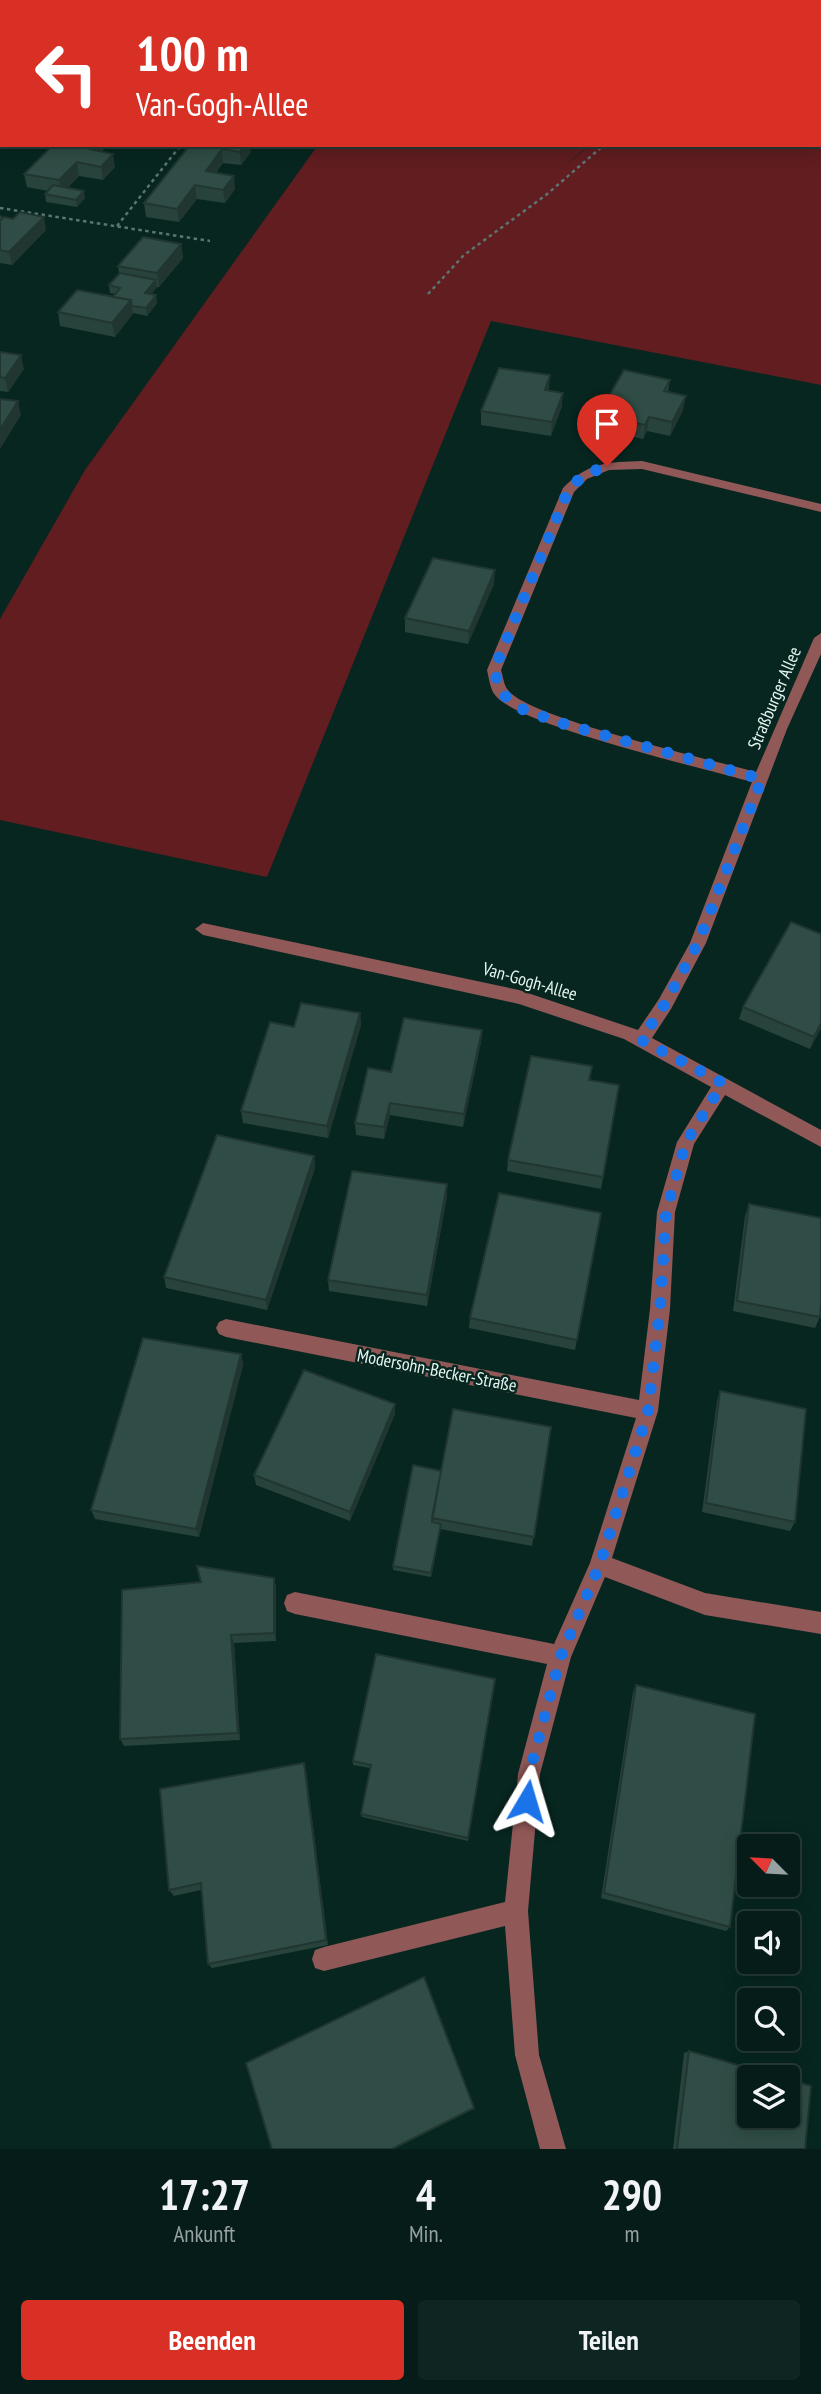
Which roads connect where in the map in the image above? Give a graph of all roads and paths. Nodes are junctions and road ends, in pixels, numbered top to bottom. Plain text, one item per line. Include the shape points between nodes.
1 (179, 147) edge
2 (602, 147) edge
3 (0, 208) edge
4 (117, 227) junction
5 (210, 241) dead end
6 (428, 294) dead end
7 (821, 508) edge
8 (821, 638) edge
9 (762, 779) junction
10 (204, 929) dead end
11 (641, 1040) junction
12 (723, 1083) junction
13 (821, 1139) edge
14 (226, 1328) dead end
15 (648, 1412) junction
16 (600, 1564) junction
17 (295, 1603) dead end
18 (821, 1623) edge
19 (561, 1656) junction
20 (516, 1912) junction
21 (324, 1959) edge
22 (553, 2149) edge

1 - 4 path
2 - 6 path via 464,255
3 - 4 path
4 - 5 path
7 - 9 street via 642,466 607,466 582,476 568,491 494,670 501,693 524,710
8 - 9 street, Straßburger Allee
9 - 11 street, Straßburger Allee via 698,943
10 - 11 street, Van-Gogh-Allee via 519,997
11 - 12 street, Van-Gogh-Allee
12 - 13 street, Van-Gogh-Allee
12 - 15 street via 686,1142 666,1212
14 - 15 street, Modersohn-Becker-Straße
15 - 16 street
16 - 18 street via 705,1604
16 - 19 street
17 - 19 street
19 - 20 street via 529,1774
20 - 21 street
20 - 22 street via 527,2055

